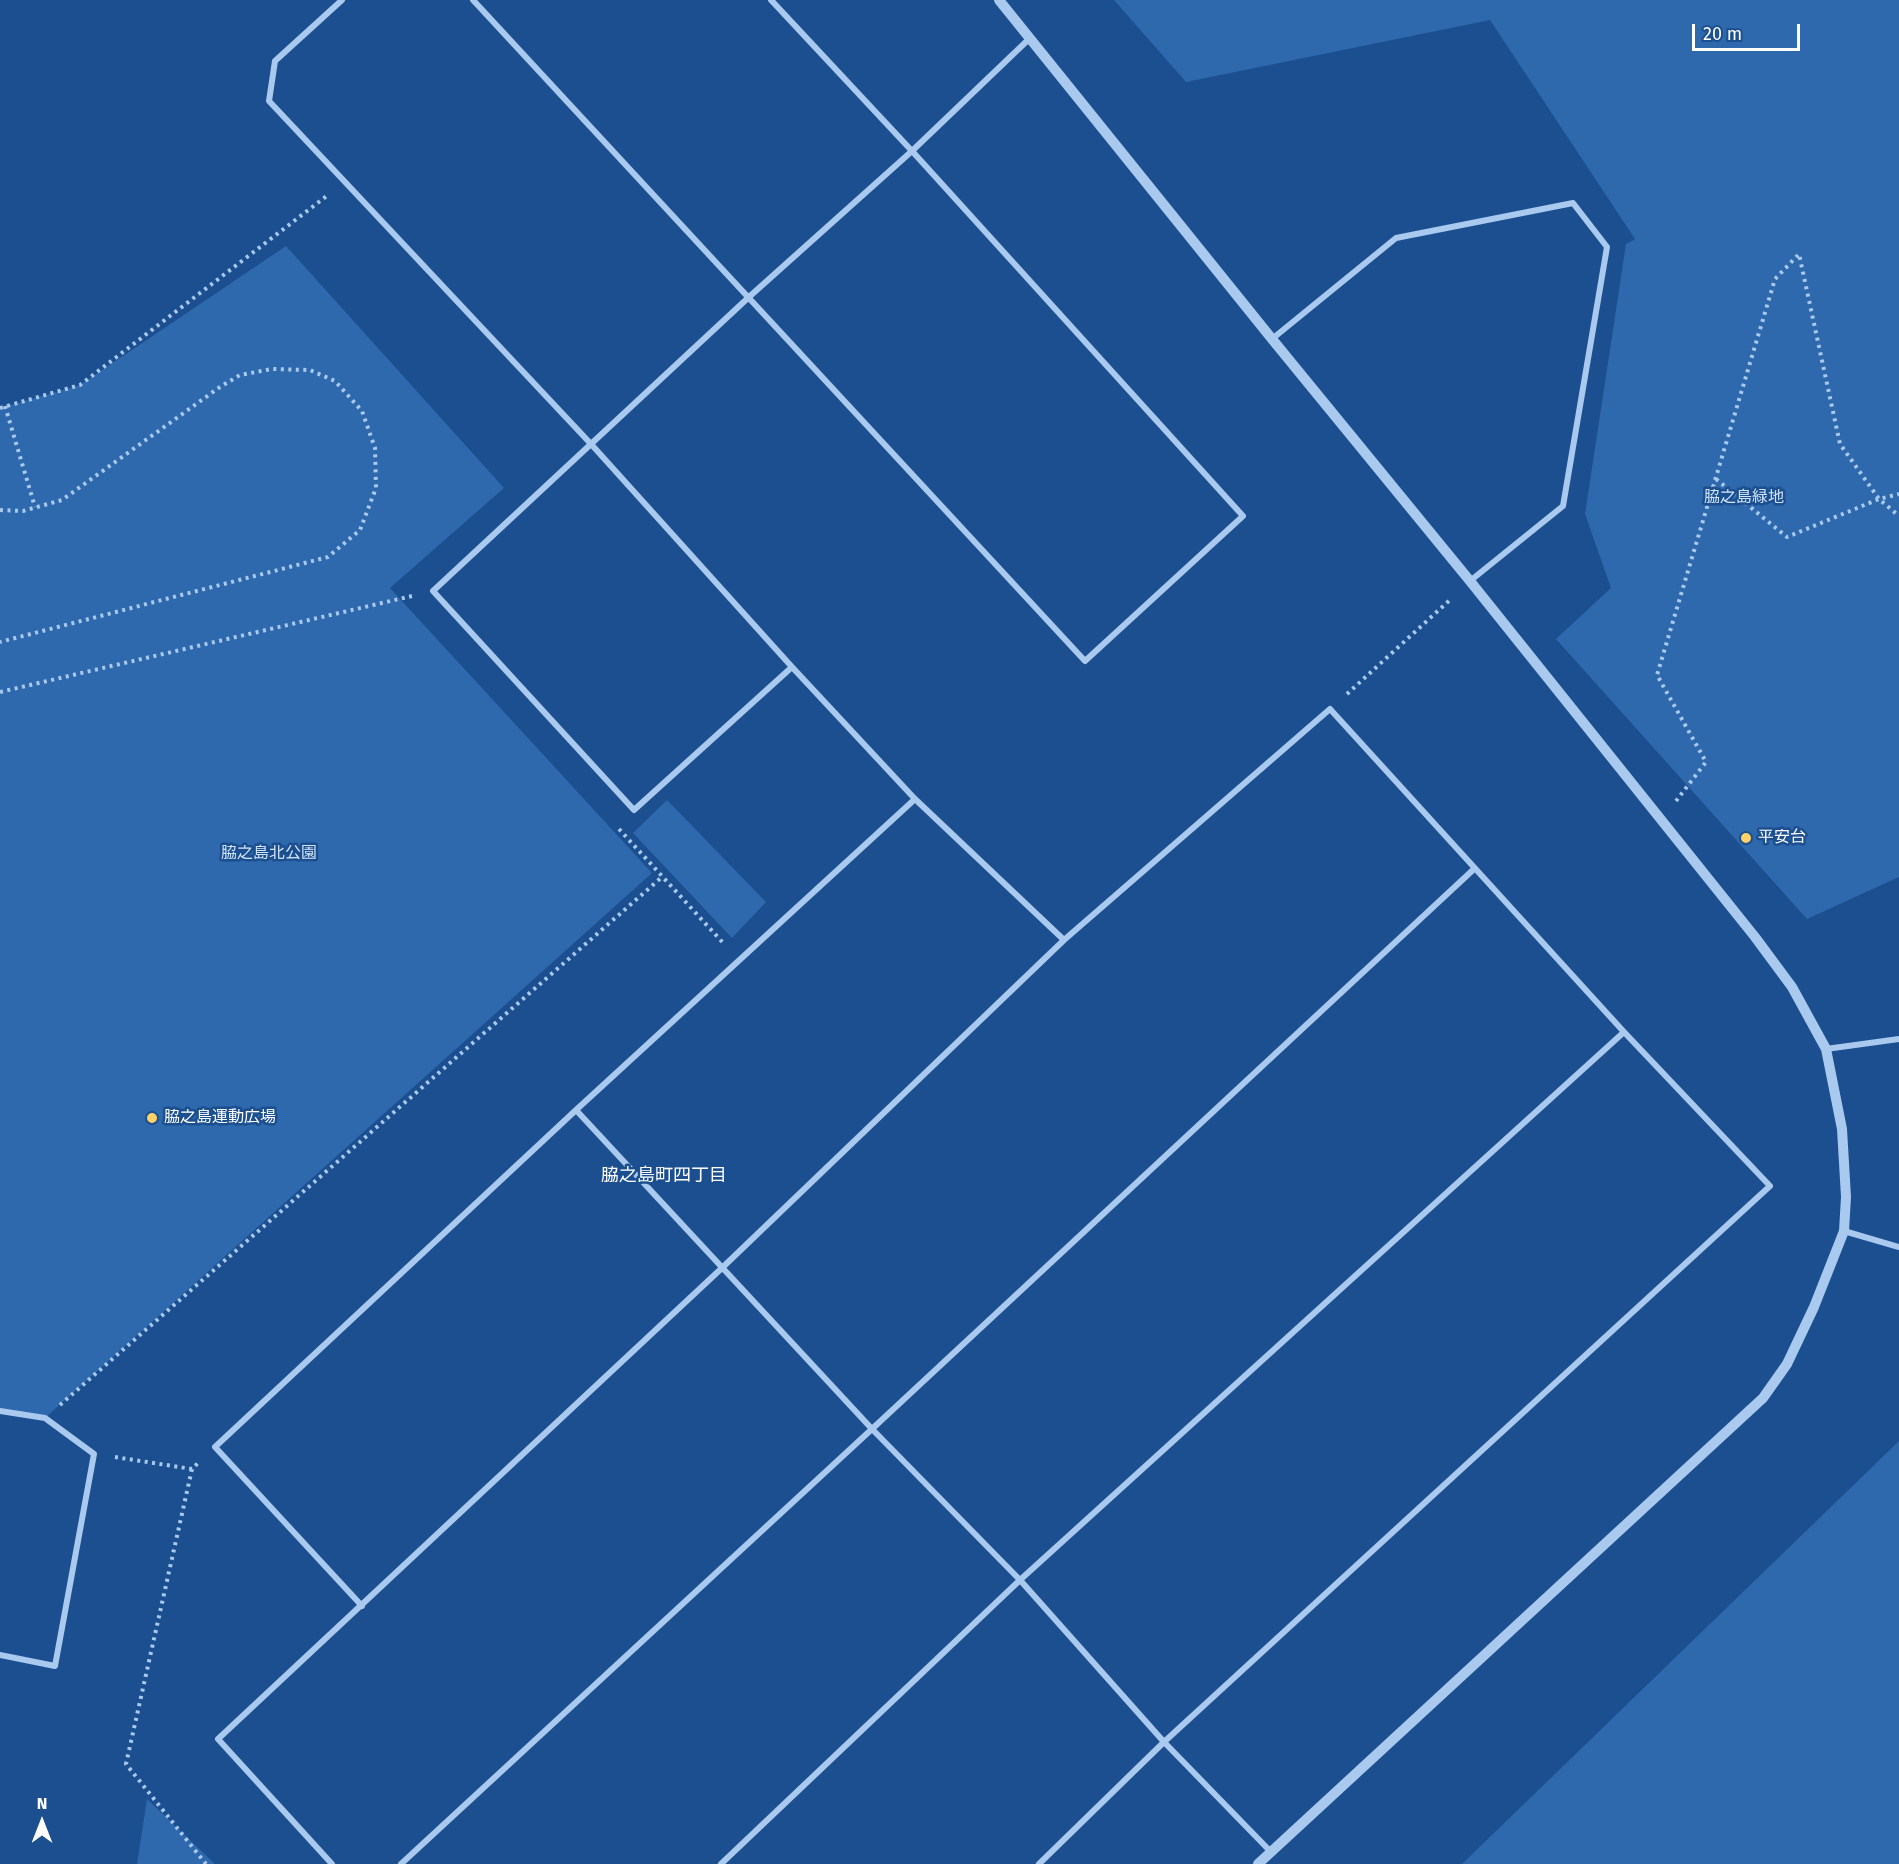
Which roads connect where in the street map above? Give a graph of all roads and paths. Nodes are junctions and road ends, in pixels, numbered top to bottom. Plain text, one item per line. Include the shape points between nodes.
1 (342, 0) edge
2 (473, 0) edge
3 (771, 0) edge
4 (999, 0) edge
5 (1029, 39) junction
6 (912, 151) junction
7 (344, 182) junction
8 (749, 297) junction
9 (1272, 339) junction
10 (2, 407) edge
11 (591, 444) junction
12 (1716, 479) junction
13 (1899, 494) edge
14 (1878, 499) junction
15 (35, 507) junction
16 (0, 510) edge
17 (1899, 516) edge
18 (1470, 581) junction
19 (433, 591) junction
20 (0, 642) edge
21 (792, 667) junction
22 (0, 692) edge
23 (1330, 710) junction
24 (915, 799) junction
25 (634, 810) junction
26 (1661, 820) junction
27 (1474, 868) junction
28 (662, 877) junction
29 (1064, 940) junction
30 (740, 961) junction
31 (1624, 1032) junction
32 (1899, 1039) edge
33 (1826, 1049) junction
34 (576, 1110) junction
35 (1844, 1231) junction
36 (1899, 1247) edge
37 (723, 1267) junction
38 (0, 1411) edge
39 (45, 1418) junction
40 (872, 1430) junction
41 (215, 1447) junction
42 (94, 1454) junction
43 (192, 1469) junction
44 (1020, 1580) junction
45 (362, 1606) junction
46 (0, 1654) edge
47 (1164, 1742) junction
48 (1271, 1852) junction
49 (207, 1864) edge
50 (332, 1864) edge
51 (400, 1864) edge
52 (721, 1864) edge
53 (1039, 1864) edge
54 (1258, 1864) edge

1 - 7 street via 275,61 269,101
2 - 8 street
3 - 6 street
4 - 5 street
5 - 6 street
5 - 9 street
6 - 8 street
6 - 8 street via 1243,516 1085,661
7 - 10 path via 80,385
7 - 11 street
8 - 11 street
9 - 18 street
9 - 18 street via 1396,238 1573,203 1607,247 1563,506
10 - 15 path
11 - 19 street
11 - 21 street
12 - 14 path via 1787,537
12 - 14 path via 1775,279 1798,254 1840,444
12 - 26 path via 1657,675 1706,762
13 - 14 path
14 - 17 path
15 - 16 path
15 - 20 path via 62,500 240,375 272,369 310,370 335,381 362,411 375,448 376,488 360,530 328,557
18 - 23 path
18 - 26 street
19 - 22 path
19 - 25 street
21 - 24 street
21 - 25 street
23 - 27 street
23 - 29 street
24 - 29 street
24 - 30 street
25 - 28 path via 616,825
26 - 33 street via 1792,987
27 - 31 street
27 - 40 street
28 - 30 path
28 - 39 path
29 - 37 street
30 - 34 street
31 - 44 street
31 - 47 street via 1770,1186
32 - 33 street
33 - 35 street via 1842,1129
34 - 37 street
34 - 41 street
35 - 36 street
35 - 48 street via 1787,1364 1763,1398
37 - 40 street
37 - 45 street
38 - 39 street
39 - 42 street
40 - 44 street
40 - 51 street
41 - 43 path
41 - 45 street
42 - 43 path
42 - 46 street via 55,1666
43 - 49 path via 126,1764
44 - 47 street
44 - 52 street
45 - 50 street via 218,1738
47 - 48 street
47 - 53 street
48 - 54 street

